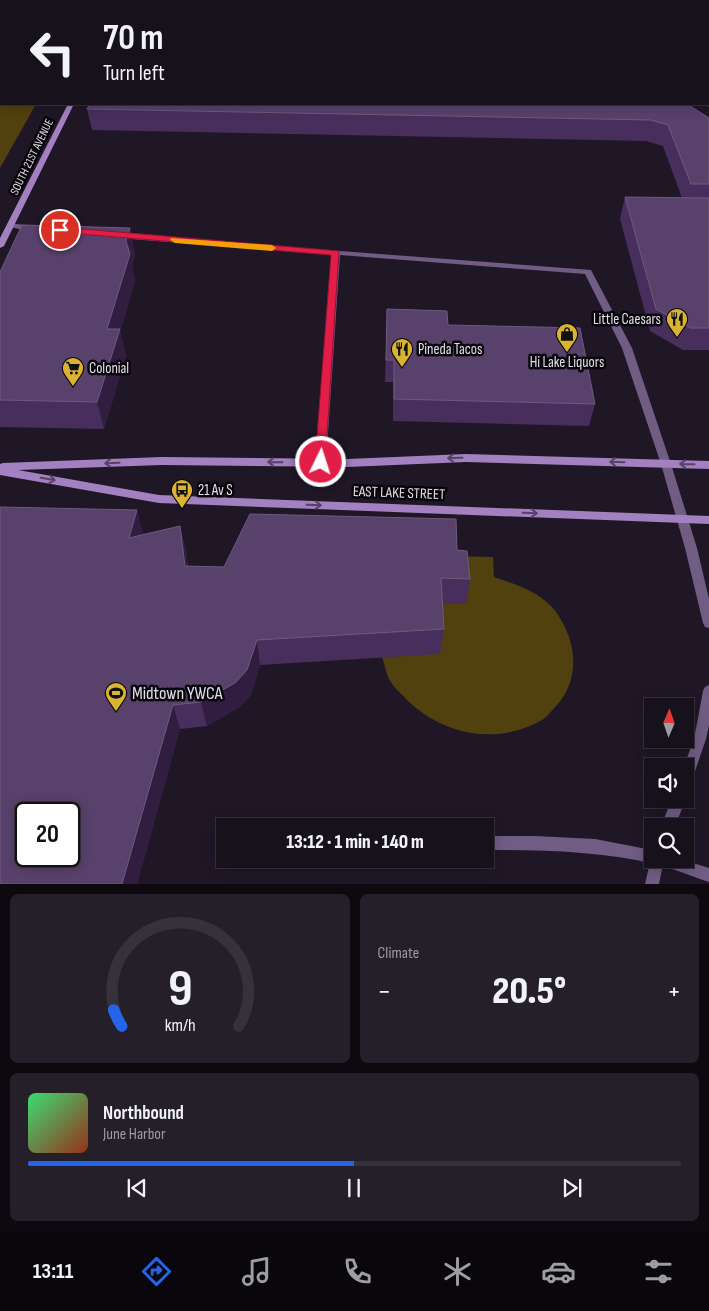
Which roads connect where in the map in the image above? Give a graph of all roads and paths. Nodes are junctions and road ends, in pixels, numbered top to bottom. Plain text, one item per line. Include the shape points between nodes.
1 (71, 105) edge
2 (11, 225) junction
3 (40, 228) edge
4 (108, 235) edge
5 (0, 246) edge
6 (336, 253) junction
7 (321, 462) junction
8 (666, 464) junction
9 (709, 465) edge
10 (0, 469) edge
11 (682, 519) junction
12 (709, 520) edge
13 (709, 622) edge
14 (709, 691) edge
15 (693, 758) edge
16 (494, 844) edge
17 (644, 855) edge
18 (656, 868) edge
19 (689, 868) edge
20 (709, 874) edge
21 (652, 884) edge

1 - 2 main road, SOUTH 21ST AVENUE
2 - 3 street
2 - 5 main road, SOUTH 21ST AVENUE
4 - 6 street
6 - 7 street
6 - 8 street via 588,272 627,348
8 -> 7 main road, EAST LAKE STREET via 466,458
7 -> 10 main road, EAST LAKE STREET via 162,461
9 -> 8 main road, EAST LAKE STREET
8 - 11 street
10 -> 11 main road, EAST LAKE STREET via 159,499
11 - 12 main road, EAST LAKE STREET
11 - 13 street
14 - 15 street
16 - 17 street via 595,846
18 - 21 street
19 - 20 street

